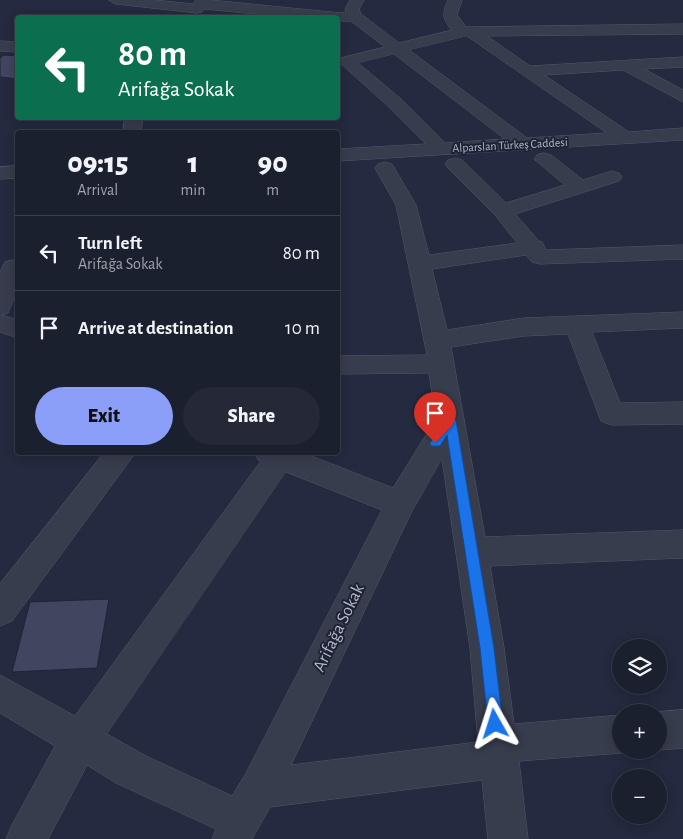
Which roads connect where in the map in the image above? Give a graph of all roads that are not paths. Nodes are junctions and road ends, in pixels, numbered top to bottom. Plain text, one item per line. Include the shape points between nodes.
1 (116, 0) edge
2 (455, 0) edge
3 (198, 8) edge
4 (356, 8) edge
5 (302, 15) edge
6 (322, 15) edge
7 (683, 29) edge
8 (467, 32) junction
9 (0, 46) edge
10 (15, 47) edge
11 (398, 47) junction
12 (683, 62) edge
13 (625, 65) junction
14 (527, 71) junction
15 (683, 96) edge
16 (683, 134) edge
17 (626, 138) junction
18 (523, 144) junction
19 (683, 150) edge
20 (340, 155) edge
21 (448, 157) junction
22 (544, 159) junction
23 (385, 168) junction
24 (340, 171) edge
25 (15, 172) edge
26 (0, 174) edge
27 (612, 177) dead end
28 (580, 187) junction
29 (0, 190) edge
30 (15, 190) edge
31 (502, 211) junction
32 (534, 247) junction
33 (683, 252) edge
34 (419, 264) junction
35 (15, 266) edge
36 (0, 308) edge
37 (683, 320) edge
38 (0, 323) edge
39 (577, 325) junction
40 (15, 329) edge
41 (439, 352) junction
42 (340, 365) edge
43 (683, 412) edge
44 (450, 420) junction
45 (120, 455) edge
46 (274, 455) edge
47 (400, 504) junction
48 (683, 544) edge
49 (472, 552) junction
50 (0, 610) edge
51 (0, 693) edge
52 (683, 729) edge
53 (667, 730) edge
54 (612, 735) edge
55 (80, 740) junction
56 (498, 751) junction
57 (259, 789) junction
58 (236, 830) edge
59 (26, 839) edge
60 (508, 839) edge

1 - 3 street
2 - 8 street via 449,16
3 - 5 street
4 - 6 street
4 - 11 street
7 - 8 street
8 - 11 street
8 - 14 street
9 - 10 street
11 - 18 street
11 - 21 street via 346,61 395,103
12 - 13 street
13 - 14 street
13 - 15 street
14 - 17 street
16 - 17 street, Alparslan Türkeş Caddesi
17 - 18 street, Alparslan Türkeş Caddesi
18 - 21 street, Alparslan Türkeş Caddesi
19 - 22 street, Alparslan Türkeş Caddesi
20 - 21 street, Alparslan Türkeş Caddesi
21 - 22 street, Alparslan Türkeş Caddesi
21 - 23 street, Alparslan Türkeş Caddesi
21 - 31 street
22 - 28 street
23 - 24 street, Alparslan Türkeş Caddesi
23 - 34 street via 406,206
25 - 26 street
27 - 28 street
28 - 31 street
29 - 30 street
31 - 32 street
32 - 33 street via 540,257
32 - 34 street
34 - 41 street
35 - 36 street
37 - 39 street
38 - 40 street
39 - 41 street via 515,328
39 - 43 street via 611,414
41 - 42 street
41 - 44 street
44 - 47 street, Arifağa Sokak
44 - 49 street
45 - 50 street
46 - 47 street
46 - 55 street
47 - 57 street, Arifağa Sokak
48 - 49 street
49 - 56 street
51 - 55 street
52 - 53 street
54 - 56 street
55 - 58 street
55 - 59 street
56 - 57 street
56 - 60 street
57 - 58 street, Arifağa Sokak

